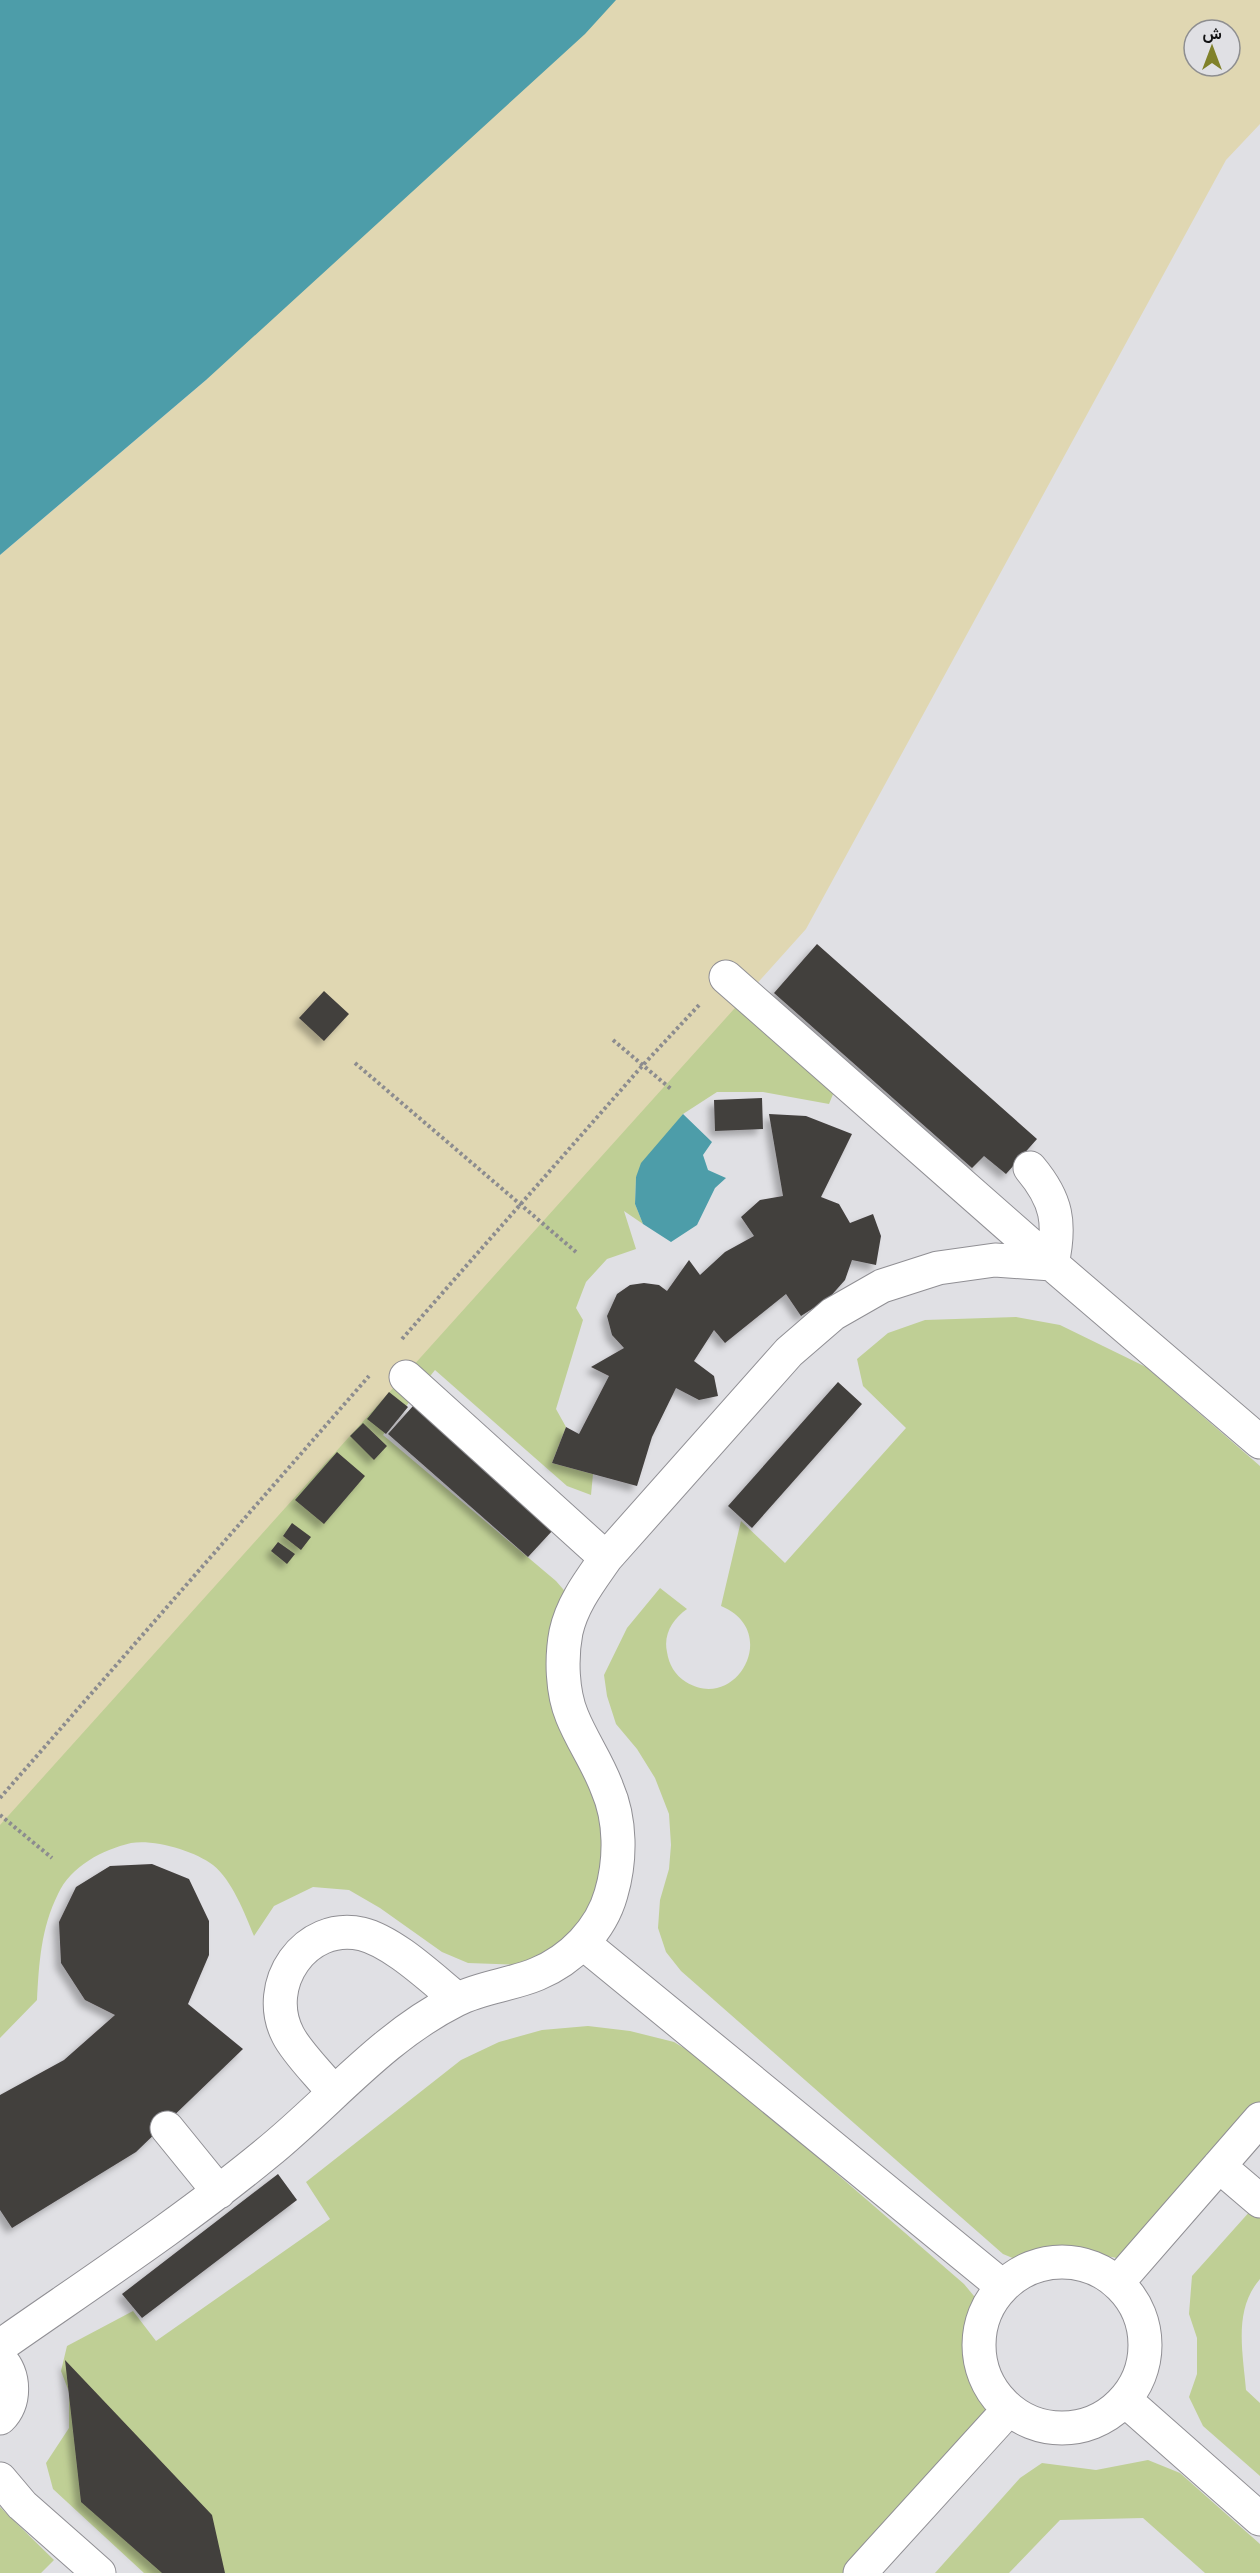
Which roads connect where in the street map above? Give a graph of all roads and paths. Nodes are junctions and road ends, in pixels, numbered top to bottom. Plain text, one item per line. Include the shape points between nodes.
1 (726, 977) joint
2 (613, 1040) dead end
3 (356, 1063) dead end
4 (643, 1065) junction
5 (671, 1089) dead end
6 (1030, 1168) dead end
7 (521, 1204) junction
8 (576, 1252) dead end
9 (1052, 1264) junction
10 (400, 1341) dead end
11 (392, 1372) joint
12 (1260, 1442) edge
13 (606, 1558) junction
14 (0, 1798) edge
15 (0, 1815) edge
16 (52, 1858) dead end
17 (582, 1943) junction
18 (458, 1999) junction
19 (334, 2093) junction
20 (1260, 2120) edge
21 (167, 2128) dead end
22 (1219, 2166) junction
23 (219, 2192) junction
24 (1260, 2200) edge
25 (1118, 2282) junction
26 (1002, 2286) junction
27 (0, 2346) edge
28 (0, 2359) edge
29 (1125, 2400) junction
30 (1009, 2409) junction
31 (0, 2418) edge
32 (0, 2479) edge
33 (1260, 2519) edge
34 (99, 2573) edge
35 (860, 2573) edge

1 - 4 path
1 - 9 lane
2 - 4 path
3 - 7 path
4 - 5 path
4 - 7 path
6 - 9 lane via 1047,1188 1056,1212 1058,1238
7 - 8 path
7 - 10 path
9 - 12 lane
9 - 13 lane via 995,1260 938,1268 882,1286 832,1314 789,1352
11 - 13 lane
11 - 14 path
13 - 17 lane via 581,1592 566,1632 563,1674 572,1715 609,1790 618,1830 617,1872 610,1898 599,1922
15 - 16 path
17 - 18 lane via 561,1962 535,1975
17 - 26 lane
18 - 19 lane via 408,2028
18 - 19 lane via 391,1948 362,1934 331,1934 303,1949 285,1974 279,2005 288,2035
19 - 23 lane
20 - 22 lane
21 - 23 lane
22 - 24 lane
22 - 25 lane
23 - 27 lane
25 - 26 lane via 1097,2268 1072,2262 1046,2262 1022,2271
25 - 29 lane via 1135,2302 1144,2327 1146,2353 1139,2378
26 - 30 lane via 986,2309 979,2336 980,2363 990,2388
28 - 31 lane via 11,2380 12,2396
29 - 30 lane via 1105,2416 1082,2426 1031,2422
29 - 33 lane
30 - 35 lane
32 - 34 lane via 22,2505

